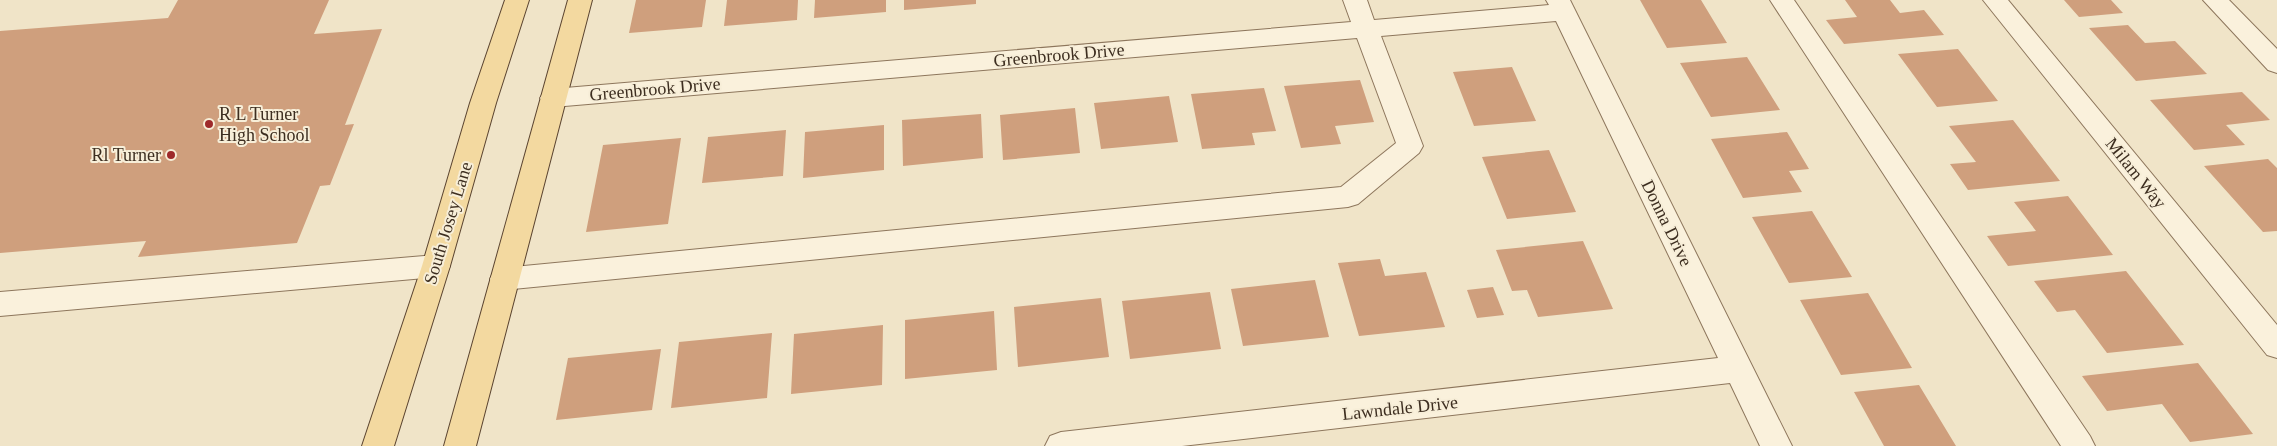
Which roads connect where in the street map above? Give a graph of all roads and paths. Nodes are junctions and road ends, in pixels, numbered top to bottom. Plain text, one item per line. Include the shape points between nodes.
1 (517, 0) edge
2 (580, 0) edge
3 (1354, 0) edge
4 (1782, 0) edge
5 (1995, 0) edge
6 (2214, 0) edge
7 (1561, 6) edge
8 (1365, 29) junction
9 (2277, 64) edge
10 (553, 98) junction
11 (436, 266) junction
12 (504, 279) junction
13 (0, 304) edge
14 (2277, 346) edge
15 (1738, 369) junction
16 (378, 446) edge
17 (460, 446) edge
18 (1061, 446) edge
19 (1776, 446) edge
20 (2079, 446) edge

1 - 11 main road, South Josey Lane
2 - 10 main road
3 - 8 street
4 - 20 street
5 - 14 street, Milam Way
6 - 9 street
7 - 8 street, Greenbrook Drive
7 - 15 street, Donna Drive
8 - 10 street, Greenbrook Drive
8 - 12 street via 1410,146 1348,197
10 - 12 main road
11 - 13 street
11 - 16 main road, South Josey Lane
12 - 17 main road
15 - 18 street, Lawndale Drive
15 - 19 street, Donna Drive

